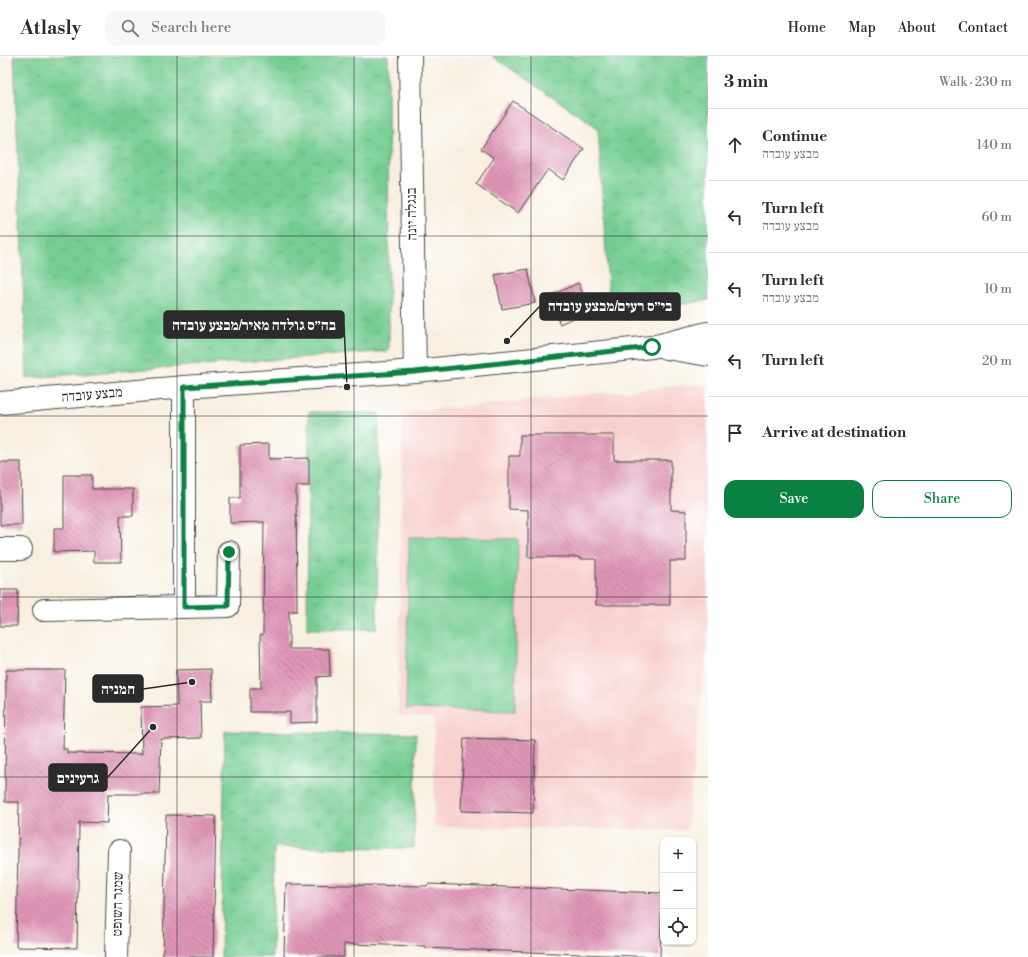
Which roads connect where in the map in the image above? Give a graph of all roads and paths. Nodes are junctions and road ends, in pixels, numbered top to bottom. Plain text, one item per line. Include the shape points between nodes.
1 (410, 56) edge
2 (708, 333) edge
3 (652, 347) junction
4 (708, 354) edge
5 (415, 372) junction
6 (184, 387) junction
7 (0, 403) edge
8 (0, 549) edge
9 (21, 549) dead end
10 (229, 552) dead end
11 (184, 607) junction
12 (44, 610) dead end
13 (119, 851) dead end
14 (116, 957) edge

1 - 5 street, בנגלה יונה
2 - 3 street, מבצע עובדה
3 - 4 street, מבצע עובדה
3 - 5 street, מבצע עובדה
5 - 6 street, מבצע עובדה
6 - 7 street, מבצע עובדה
6 - 11 street
8 - 9 street
10 - 11 street via 228,606
11 - 12 street
13 - 14 street, שמגר השופט

